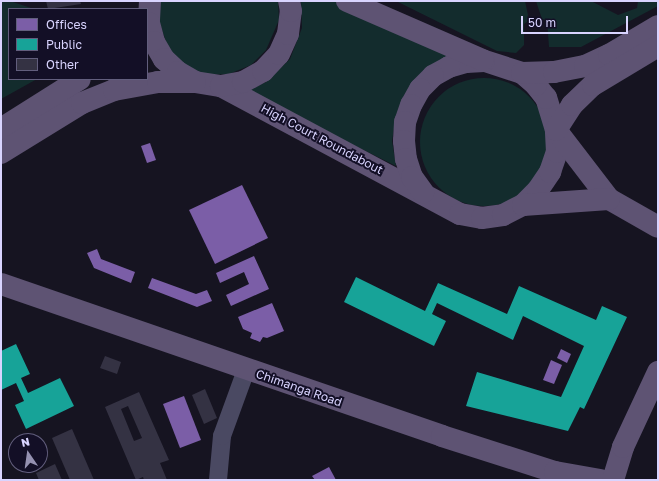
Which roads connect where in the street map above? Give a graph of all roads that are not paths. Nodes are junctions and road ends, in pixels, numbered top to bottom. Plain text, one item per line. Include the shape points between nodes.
1 (289, 1) edge
2 (347, 1) edge
3 (148, 5) edge
4 (658, 26) edge
5 (658, 46) edge
6 (484, 61) junction
7 (522, 73) junction
8 (78, 80) edge
9 (195, 82) junction
10 (221, 86) junction
11 (1, 129) edge
12 (556, 130) junction
13 (1, 153) edge
14 (423, 192) junction
15 (609, 199) junction
16 (523, 205) junction
17 (658, 227) edge
18 (1, 284) edge
19 (246, 370) junction
20 (658, 372) edge
21 (560, 476) edge
22 (218, 480) edge
23 (600, 480) edge
24 (613, 480) edge

1 - 10 main road, High Court Roundabout via 291,11 288,34 278,54 263,71 243,82
2 - 6 main road, High Court Roundabout
3 - 9 main road, High Court Roundabout via 154,42 164,59 178,72
4 - 7 main road via 585,66 554,72
5 - 12 main road via 593,85 572,105
6 - 7 main road, High Court Roundabout
6 - 14 main road, High Court Roundabout via 449,67 424,85 411,105 405,122 404,141 412,177
7 - 12 main road, High Court Roundabout via 546,98
8 - 11 main road
9 - 10 main road, High Court Roundabout
9 - 13 main road via 145,84 114,90 82,103
10 - 14 main road, High Court Roundabout
12 - 15 main road
12 - 16 main road, High Court Roundabout via 557,152 550,172 538,190
14 - 16 main road, High Court Roundabout via 440,206 460,214 482,218 503,215
15 - 16 main road
15 - 17 main road
18 - 19 main road, Chimanga Road
19 - 21 main road, Chimanga Road
19 - 22 street via 222,436
20 - 24 main road via 623,447
21 - 23 main road, Chimanga Road

